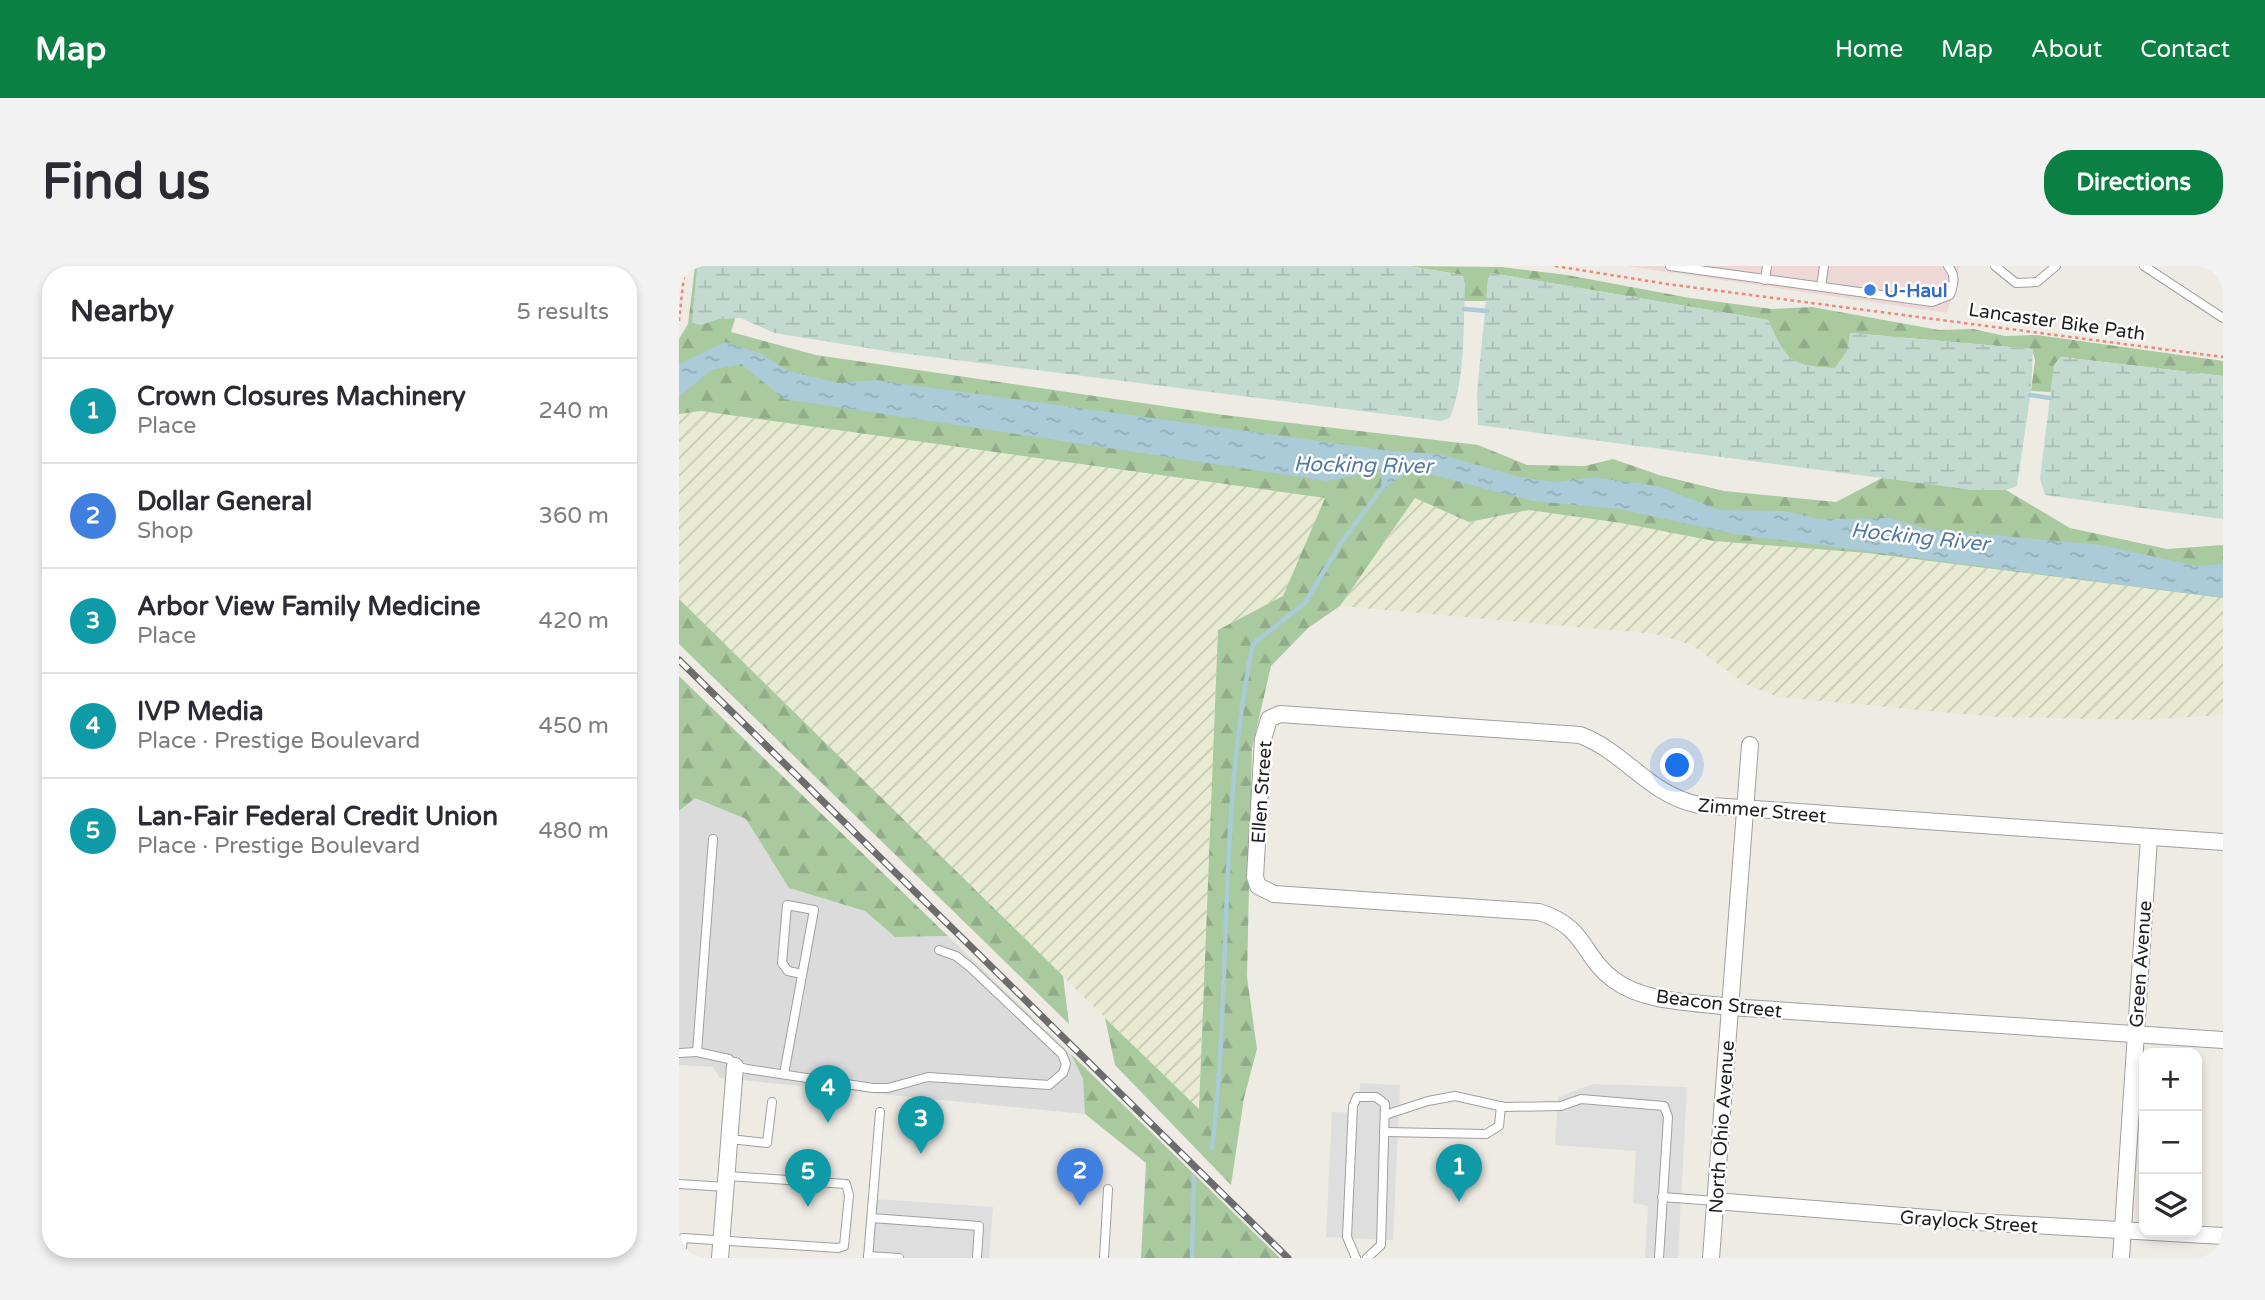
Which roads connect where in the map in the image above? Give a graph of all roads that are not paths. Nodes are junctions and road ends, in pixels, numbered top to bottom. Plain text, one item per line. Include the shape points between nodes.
1 (1670, 266) edge
2 (1767, 266) edge
3 (1824, 266) edge
4 (1948, 266) edge
5 (1995, 266) edge
6 (2056, 266) edge
7 (2144, 266) edge
8 (1765, 280) junction
9 (1821, 287) junction
10 (2223, 318) edge
11 (1280, 713) joint
12 (1750, 745) dead end
13 (1746, 810) junction
14 (2149, 838) junction
15 (713, 839) dead end
16 (2223, 842) edge
17 (1255, 877) joint
18 (939, 950) dead end
19 (802, 974) junction
20 (1730, 1007) junction
21 (2135, 1034) junction
22 (2223, 1040) edge
23 (697, 1052) junction
24 (679, 1053) edge
25 (734, 1066) junction
26 (784, 1074) junction
27 (772, 1102) dead end
28 (1501, 1106) junction
29 (880, 1112) dead end
30 (1385, 1115) junction
31 (1384, 1132) junction
32 (730, 1139) junction
33 (727, 1181) junction
34 (679, 1184) edge
35 (1108, 1189) dead end
36 (1662, 1197) junction
37 (1716, 1201) junction
38 (872, 1219) junction
39 (2123, 1231) junction
40 (681, 1235) edge
41 (2223, 1236) edge
42 (722, 1241) junction
43 (868, 1257) edge
44 (681, 1258) edge
45 (720, 1258) edge
46 (899, 1258) edge
47 (977, 1258) edge
48 (1104, 1258) edge
49 (1356, 1258) edge
50 (1367, 1258) edge
51 (1659, 1258) edge
52 (1711, 1258) edge
53 (2121, 1258) edge

1 - 8 lane
2 - 8 lane
3 - 9 lane
4 - 9 lane via 1954,284 1950,295 1931,302
5 - 6 lane via 2017,283 2038,282
7 - 10 lane
8 - 9 lane
11 - 13 street, Zimmer Street via 1580,735 1612,751 1668,796
11 - 17 street, Ellen Street via 1269,719 1263,739
12 - 13 street, North Ohio Avenue
13 - 14 street, Zimmer Street
13 - 20 street, North Ohio Avenue
14 - 16 street, Zimmer Street
14 - 21 street, Green Avenue
15 - 23 lane
17 - 20 street, Beacon Street via 1258,886 1274,894 1539,912 1573,929 1607,975 1633,991
18 - 26 lane via 970,967 1062,1054 1063,1073 1049,1085 928,1077 888,1088
19 - 19 lane via 787,971 782,963 787,905 814,910
19 - 26 lane
20 - 21 street, Beacon Street
20 - 37 street, North Ohio Avenue
21 - 22 street, Beacon Street
21 - 39 street, Green Avenue
23 - 24 lane
23 - 25 lane via 729,1059
25 - 26 lane
25 - 32 street
27 - 32 lane via 767,1143
28 - 30 lane via 1455,1096
28 - 31 lane via 1499,1126 1486,1134
28 - 36 lane via 1560,1107 1581,1100 1664,1106 1668,1117
29 - 38 lane
30 - 31 lane
30 - 49 lane via 1385,1104 1376,1097 1357,1097 1347,1237
31 - 50 lane via 1381,1245
32 - 33 street
33 - 34 lane
33 - 42 street
33 - 42 lane via 846,1184 849,1195 844,1246
35 - 48 lane
36 - 37 lane
36 - 51 lane
37 - 39 street, Graylock Street
37 - 52 street, North Ohio Avenue
38 - 43 lane
38 - 47 lane via 979,1226
39 - 41 street, Graylock Street
39 - 53 street, Green Avenue
40 - 42 lane
40 - 44 lane
42 - 45 street
43 - 46 lane

